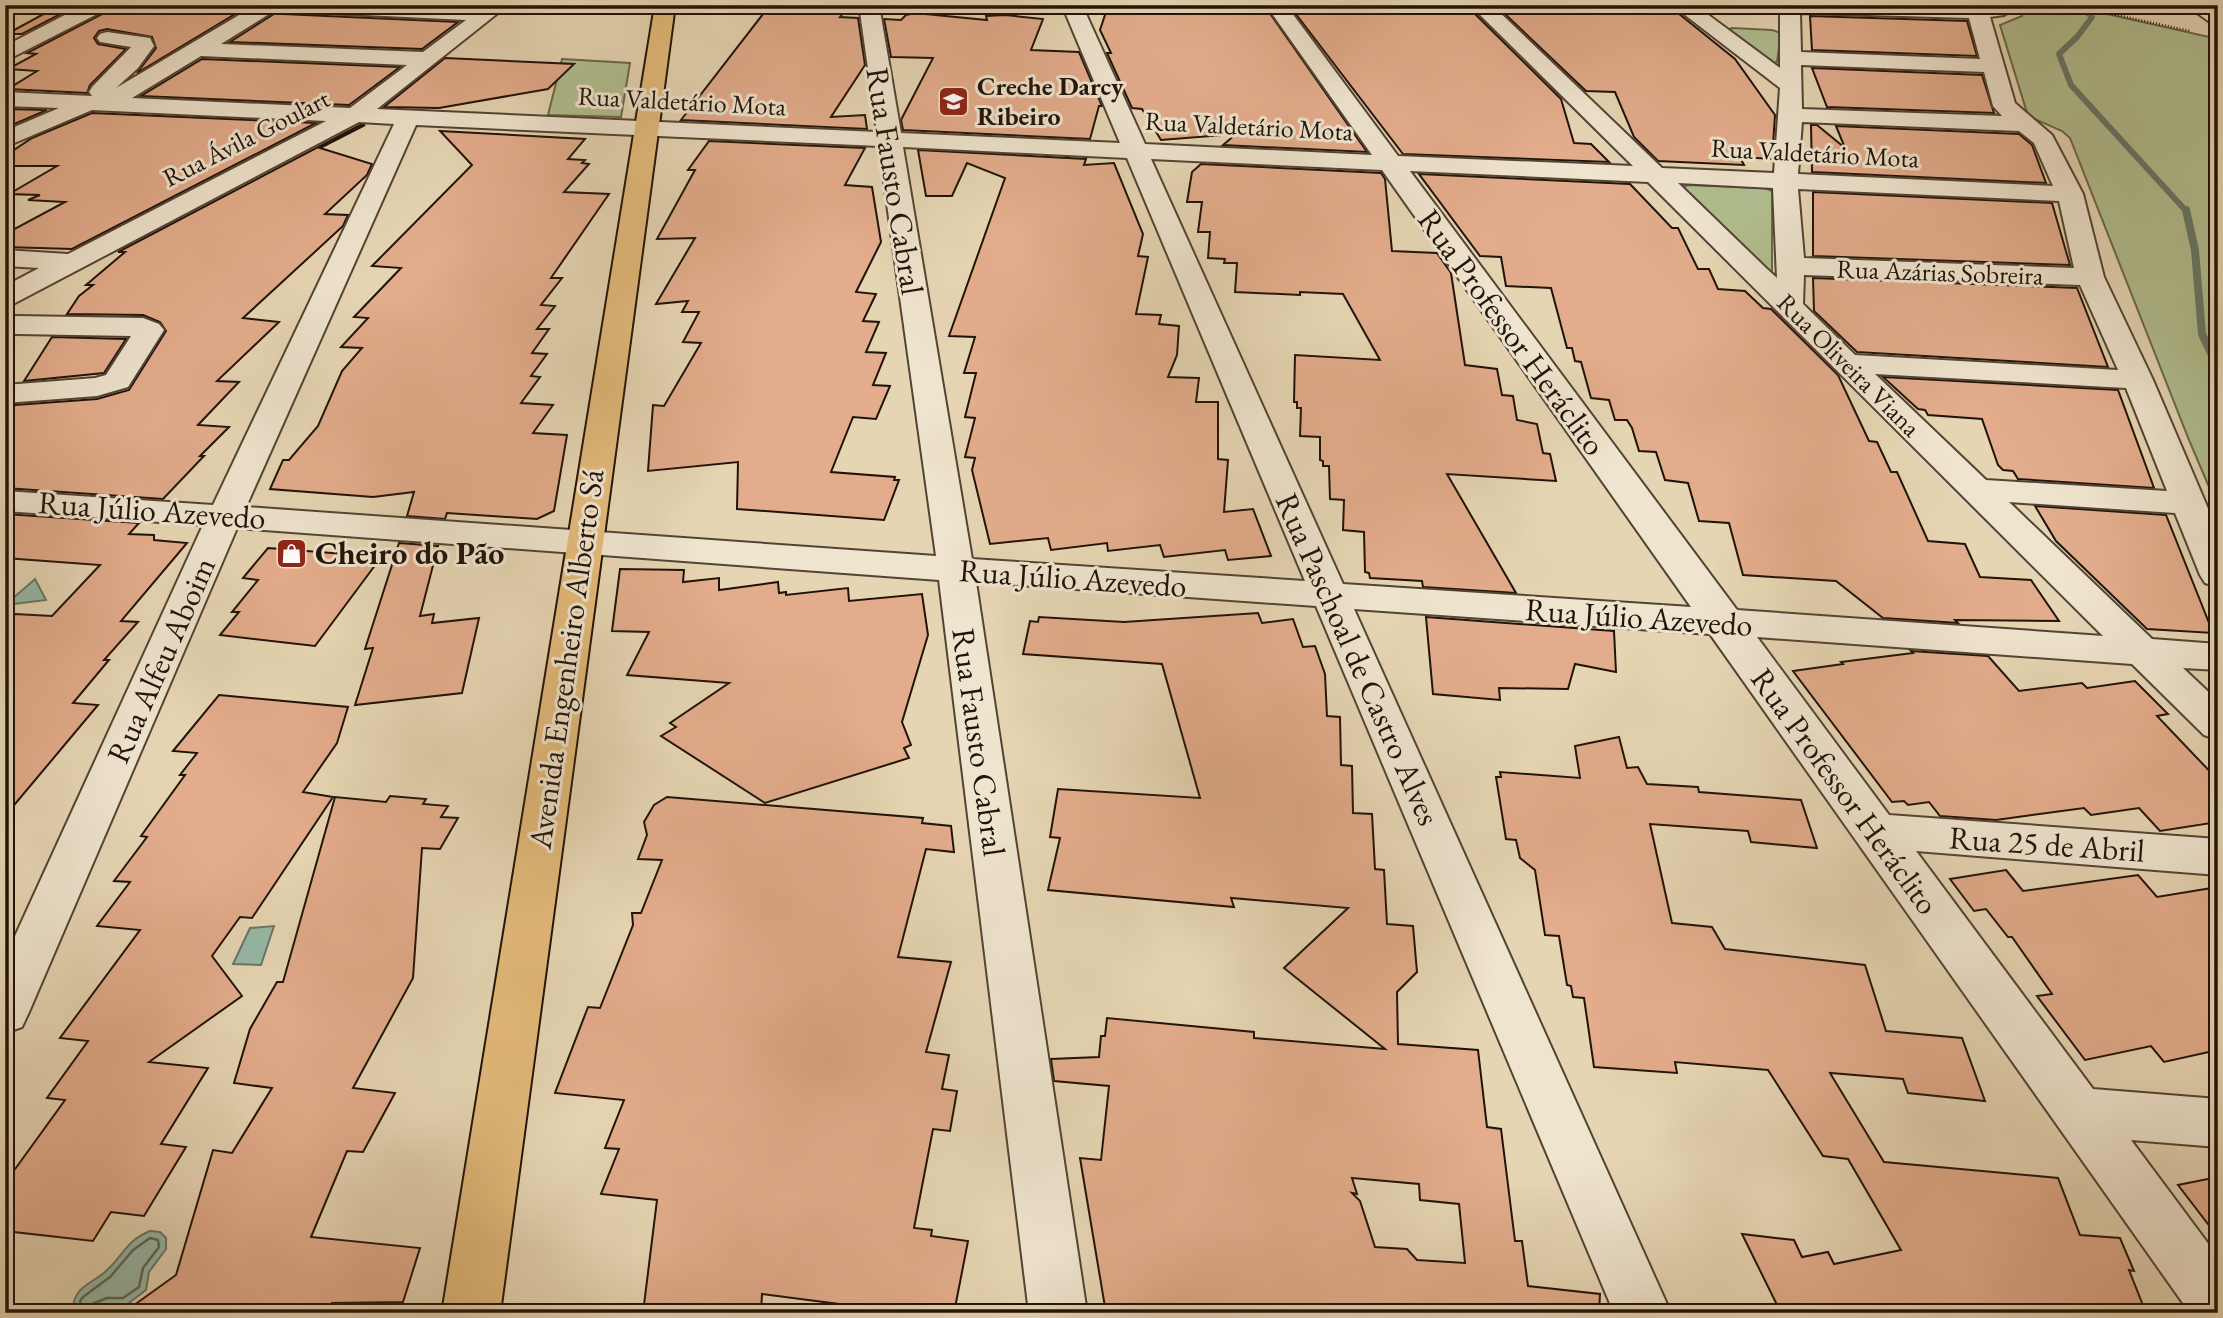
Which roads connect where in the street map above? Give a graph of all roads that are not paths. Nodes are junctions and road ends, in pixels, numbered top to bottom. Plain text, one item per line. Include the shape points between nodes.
1 (100, 5) edge
2 (270, 5) edge
3 (283, 5) edge
4 (664, 5) edge
5 (869, 5) edge
6 (1072, 5) edge
7 (1276, 5) edge
8 (1480, 5) edge
9 (1682, 5) edge
10 (2010, 5) edge
11 (2196, 5) edge
12 (492, 10) edge
13 (1978, 12) junction
14 (215, 15) dead end
15 (1786, 17) edge
16 (2218, 19) edge
17 (1709, 25) junction
18 (1749, 27) dead end
19 (107, 38) dead end
20 (159, 40) junction
21 (197, 49) junction
22 (5, 55) edge
23 (1792, 58) junction
24 (427, 59) junction
25 (1991, 66) junction
26 (1792, 87) junction
27 (5, 99) edge
28 (96, 103) junction
29 (355, 114) junction
30 (1791, 115) junction
31 (408, 118) junction
32 (2026, 124) junction
33 (645, 129) junction
34 (5, 140) edge
35 (888, 140) junction
36 (1136, 151) junction
37 (1390, 162) junction
38 (1656, 174) junction
39 (1785, 183) junction
40 (2070, 194) junction
41 (5, 258) edge
42 (63, 266) junction
43 (1791, 266) junction
44 (2090, 277) junction
45 (5, 297) edge
46 (1789, 306) junction
47 (10, 332) edge
48 (1846, 363) junction
49 (2138, 380) junction
50 (5, 394) edge
51 (1975, 490) junction
52 (5, 500) edge
53 (2188, 503) junction
54 (226, 514) junction
55 (583, 543) junction
56 (956, 569) junction
57 (2218, 575) edge
58 (1330, 596) junction
59 (1722, 623) junction
60 (2141, 651) junction
61 (2218, 657) edge
62 (2218, 725) edge
63 (1876, 831) junction
64 (2218, 857) edge
65 (5, 1012) edge
66 (2078, 1112) junction
67 (2218, 1123) edge
68 (2218, 1304) edge
69 (471, 1313) edge
70 (1058, 1313) edge
71 (1643, 1313) edge

1 - 22 street
2 - 21 street
3 - 12 street
4 - 33 main road, Avenida Engenheiro Alberto Sá
5 - 35 street, Rua Fausto Cabral
6 - 36 street, Rua Paschoal de Castro Alves
7 - 37 street, Rua Professor Heráclito
8 - 38 street, Rua Oliveira Viana
9 - 17 street
10 - 13 street
11 - 16 street
12 - 24 street, Rua Ávila Goulart
13 - 15 street
13 - 25 street
14 - 20 street via 197,29
15 - 23 street
17 - 18 street
17 - 26 street
19 - 20 street
20 - 28 street via 143,46
21 - 24 street
21 - 28 street
23 - 25 street
23 - 26 street
24 - 29 street, Rua Ávila Goulart
25 - 32 street via 2004,106
26 - 30 street
27 - 28 street, Rua Valdetário Mota
28 - 29 street, Rua Valdetário Mota
28 - 34 street
29 - 31 street, Rua Valdetário Mota
29 - 42 street, Rua Ávila Goulart
30 - 32 street
30 - 39 street
31 - 33 street, Rua Valdetário Mota
31 - 54 street, Rua Alfeu Aboim
32 - 40 street via 2045,140
33 - 35 street, Rua Valdetário Mota
33 - 55 main road, Avenida Engenheiro Alberto Sá
35 - 36 street, Rua Valdetário Mota
35 - 56 street, Rua Fausto Cabral
36 - 37 street, Rua Valdetário Mota
36 - 58 street, Rua Paschoal de Castro Alves
37 - 38 street, Rua Valdetário Mota
37 - 59 street, Rua Professor Heráclito
38 - 39 street, Rua Valdetário Mota
38 - 46 street, Rua Oliveira Viana
39 - 40 street, Rua Valdetário Mota
39 - 43 street
40 - 44 street
41 - 42 street
42 - 45 street, Rua Ávila Goulart
42 - 47 street
43 - 44 street, Rua Azárias Sobreira
43 - 46 street
44 - 49 street
46 - 48 street, Rua Oliveira Viana
47 - 50 street via 149,330 117,380 97,387
48 - 49 street
48 - 51 street, Rua Oliveira Viana
49 - 53 street
51 - 53 street
51 - 60 street, Rua Oliveira Viana
52 - 54 street, Rua Júlio Azevedo
53 - 57 street
54 - 55 street, Rua Júlio Azevedo
54 - 65 street, Rua Alfeu Aboim
55 - 56 street, Rua Júlio Azevedo
55 - 69 main road, Avenida Engenheiro Alberto Sá
56 - 58 street, Rua Júlio Azevedo
56 - 70 street, Rua Fausto Cabral
58 - 59 street, Rua Júlio Azevedo
58 - 71 street, Rua Paschoal de Castro Alves
59 - 60 street, Rua Júlio Azevedo
59 - 63 street, Rua Professor Heráclito
60 - 61 street, Rua Júlio Azevedo
60 - 62 street, Rua Oliveira Viana
63 - 64 street, Rua 25 de Abril
63 - 66 street, Rua Professor Heráclito
66 - 67 street
66 - 68 street, Rua Professor Heráclito

